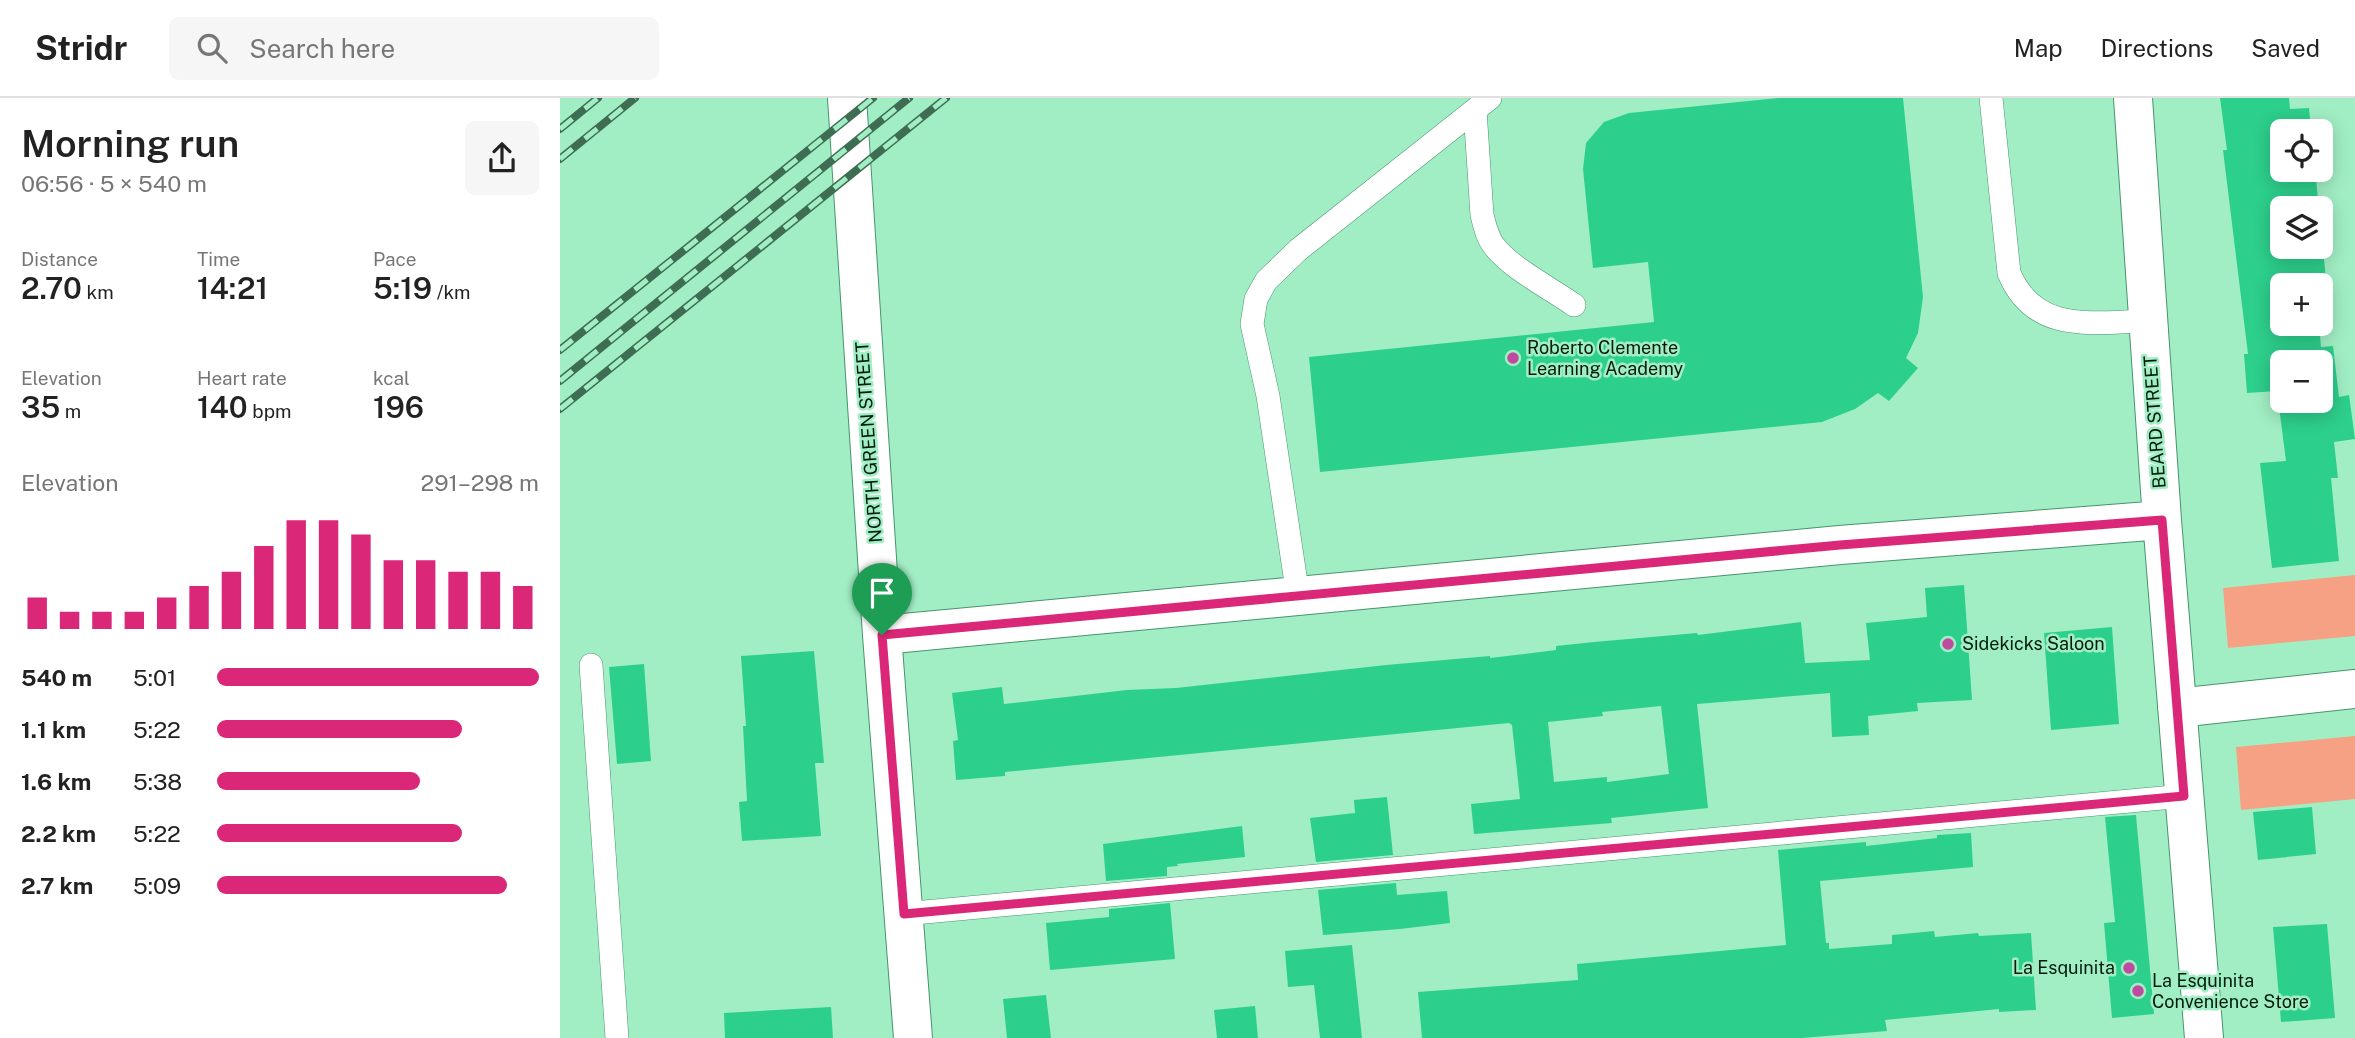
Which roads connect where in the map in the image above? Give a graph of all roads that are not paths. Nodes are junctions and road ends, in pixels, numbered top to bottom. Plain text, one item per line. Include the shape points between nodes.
1 (847, 98) edge
2 (1991, 98) edge
3 (2133, 98) edge
4 (1482, 104) edge
5 (1574, 305) dead end
6 (2148, 321) junction
7 (2162, 520) junction
8 (1298, 596) junction
9 (882, 635) junction
10 (591, 665) dead end
11 (2355, 689) edge
12 (2177, 708) junction
13 (2184, 796) junction
14 (904, 914) junction
15 (617, 1038) edge
16 (913, 1038) edge
17 (2204, 1038) edge

1 - 9 street, NORTH GREEN STREET
2 - 6 lane via 2008,273 2016,290 2031,306 2053,318 2075,323
3 - 6 street, BEARD STREET
4 - 5 lane via 1486,232 1509,260
4 - 8 lane via 1298,250 1266,281 1256,299 1252,324 1268,396
6 - 7 street, BEARD STREET
7 - 8 street
7 - 12 street, BEARD STREET
8 - 9 street
9 - 14 street, NORTH GREEN STREET
10 - 15 lane
11 - 12 street
12 - 13 street, BEARD STREET
13 - 14 lane
13 - 17 street, BEARD STREET
14 - 16 street, NORTH GREEN STREET

